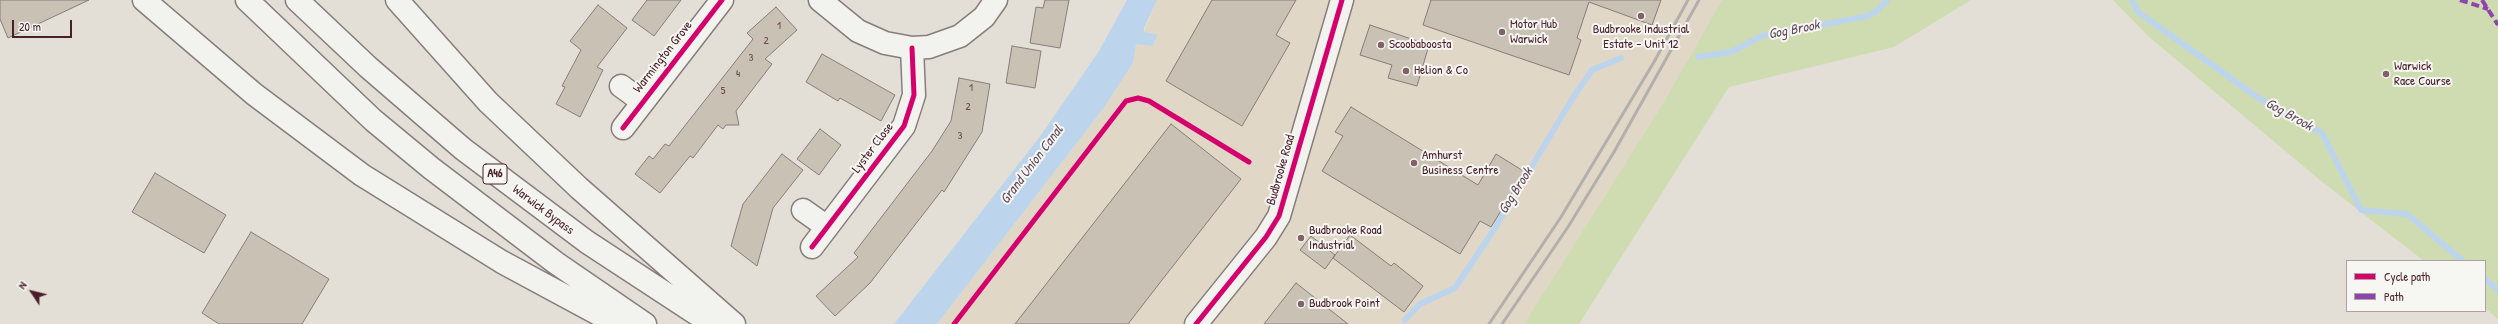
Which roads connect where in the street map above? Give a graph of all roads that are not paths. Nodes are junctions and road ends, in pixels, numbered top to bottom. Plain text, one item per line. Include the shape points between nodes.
1 (144, 0) edge
2 (247, 0) edge
3 (297, 0) edge
4 (397, 0) edge
5 (722, 0) edge
6 (820, 0) edge
7 (996, 0) edge
8 (1342, 0) edge
9 (912, 48) junction
10 (621, 86) dead end
11 (642, 102) junction
12 (623, 128) dead end
13 (804, 210) dead end
14 (827, 227) junction
15 (812, 247) dead end
16 (617, 324) edge
17 (645, 324) edge
18 (712, 324) edge
19 (734, 324) edge
20 (1196, 324) edge

1 - 16 main road via 254,94 362,175 502,262
2 - 17 main road, A46 via 373,120 431,168 556,263
3 - 18 main road, Warwick Bypass / A46 via 368,67 463,149 587,242
4 - 19 main road via 488,102 579,188
5 - 11 main road, Warmington Grove
6 - 9 main road via 858,31 885,43
7 - 9 main road via 984,17 960,36 929,48
8 - 20 main road, Budbrooke Road via 1279,216 1266,237
9 - 14 main road, Lyster Close via 914,95 904,126
10 - 11 main road, Warmington Grove
11 - 12 main road, Warmington Grove
13 - 14 main road
14 - 15 main road, Lyster Close

